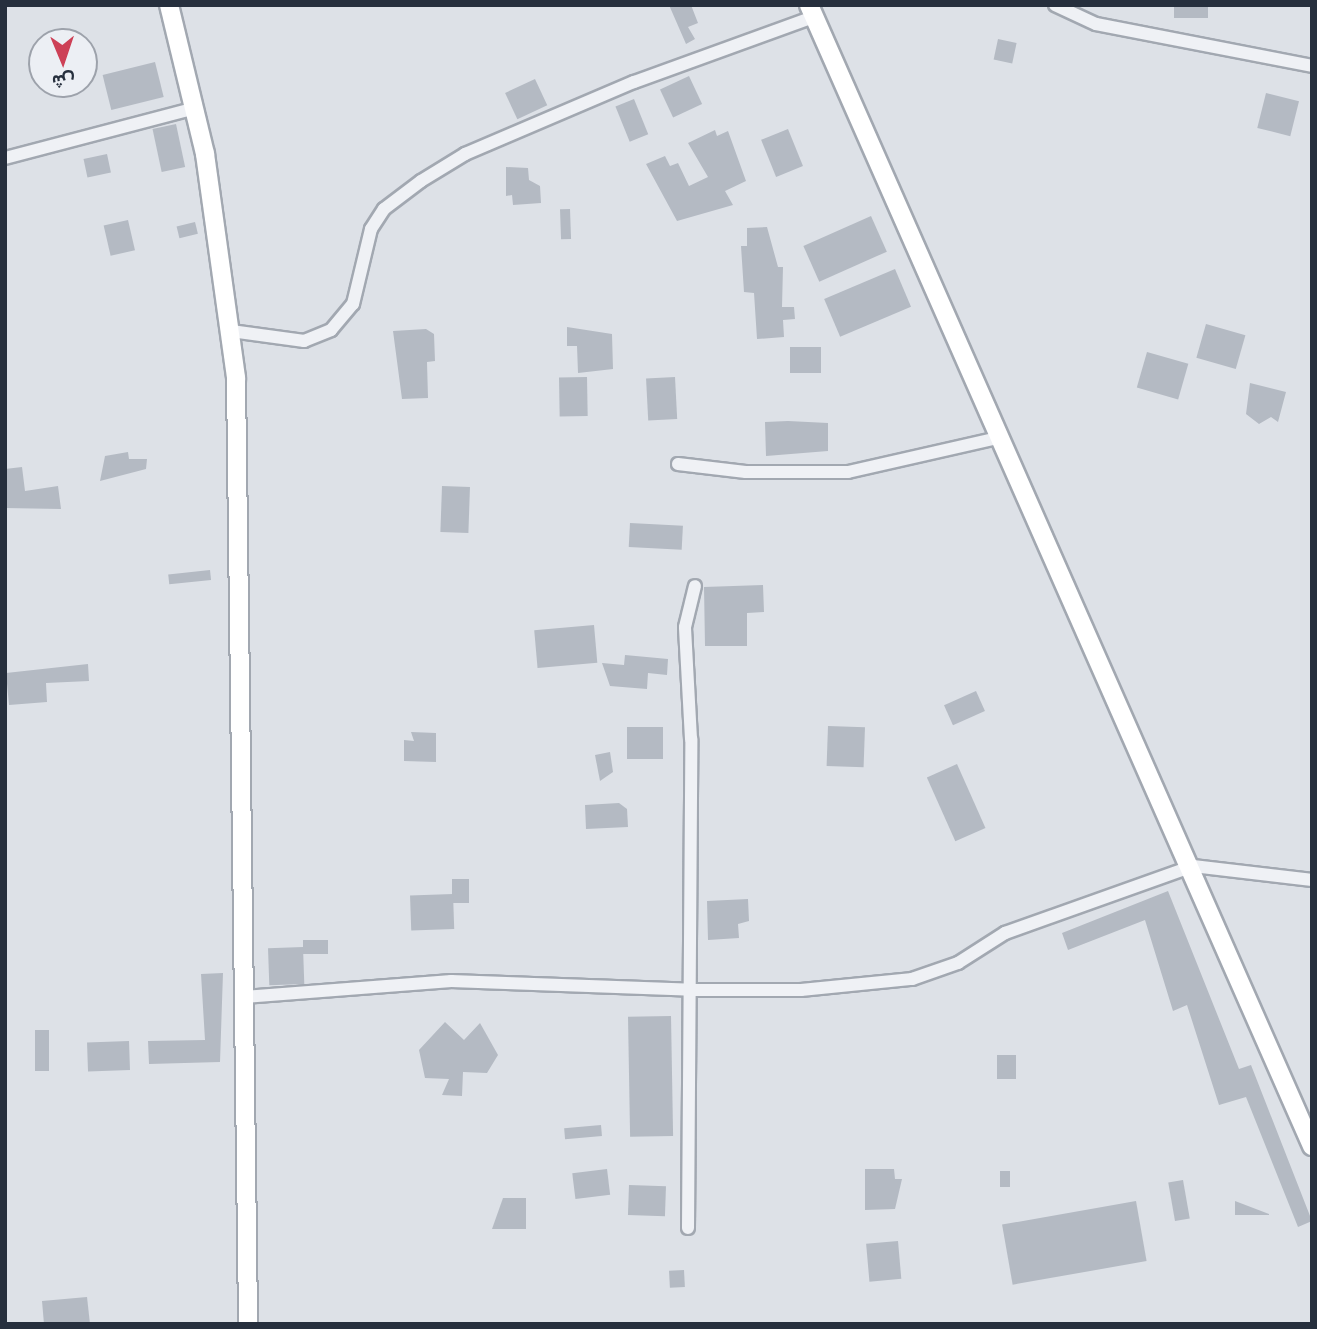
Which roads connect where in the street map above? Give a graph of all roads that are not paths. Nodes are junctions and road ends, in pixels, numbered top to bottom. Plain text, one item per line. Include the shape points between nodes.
1 (169, 5) edge
2 (1055, 5) edge
3 (812, 11) edge
4 (1312, 66) edge
5 (196, 108) junction
6 (5, 158) edge
7 (231, 331) junction
8 (1002, 437) junction
9 (678, 464) dead end
10 (695, 586) dead end
11 (1193, 866) junction
12 (1312, 880) edge
13 (692, 990) junction
14 (244, 997) junction
15 (1312, 1146) edge
16 (688, 1227) dead end
17 (248, 1324) edge

1 - 5 street
2 - 4 street via 1096,24
3 - 7 street via 465,154 421,181 384,209 371,229 354,304 331,330 304,341
3 - 8 street
5 - 6 street
5 - 7 street
7 - 14 street
8 - 9 street via 848,472 746,472
8 - 11 street
10 - 13 street via 685,627
11 - 12 street
11 - 13 street via 1005,933 958,963 912,979 801,990
11 - 15 street
13 - 14 street via 451,981
13 - 16 street
14 - 17 street

